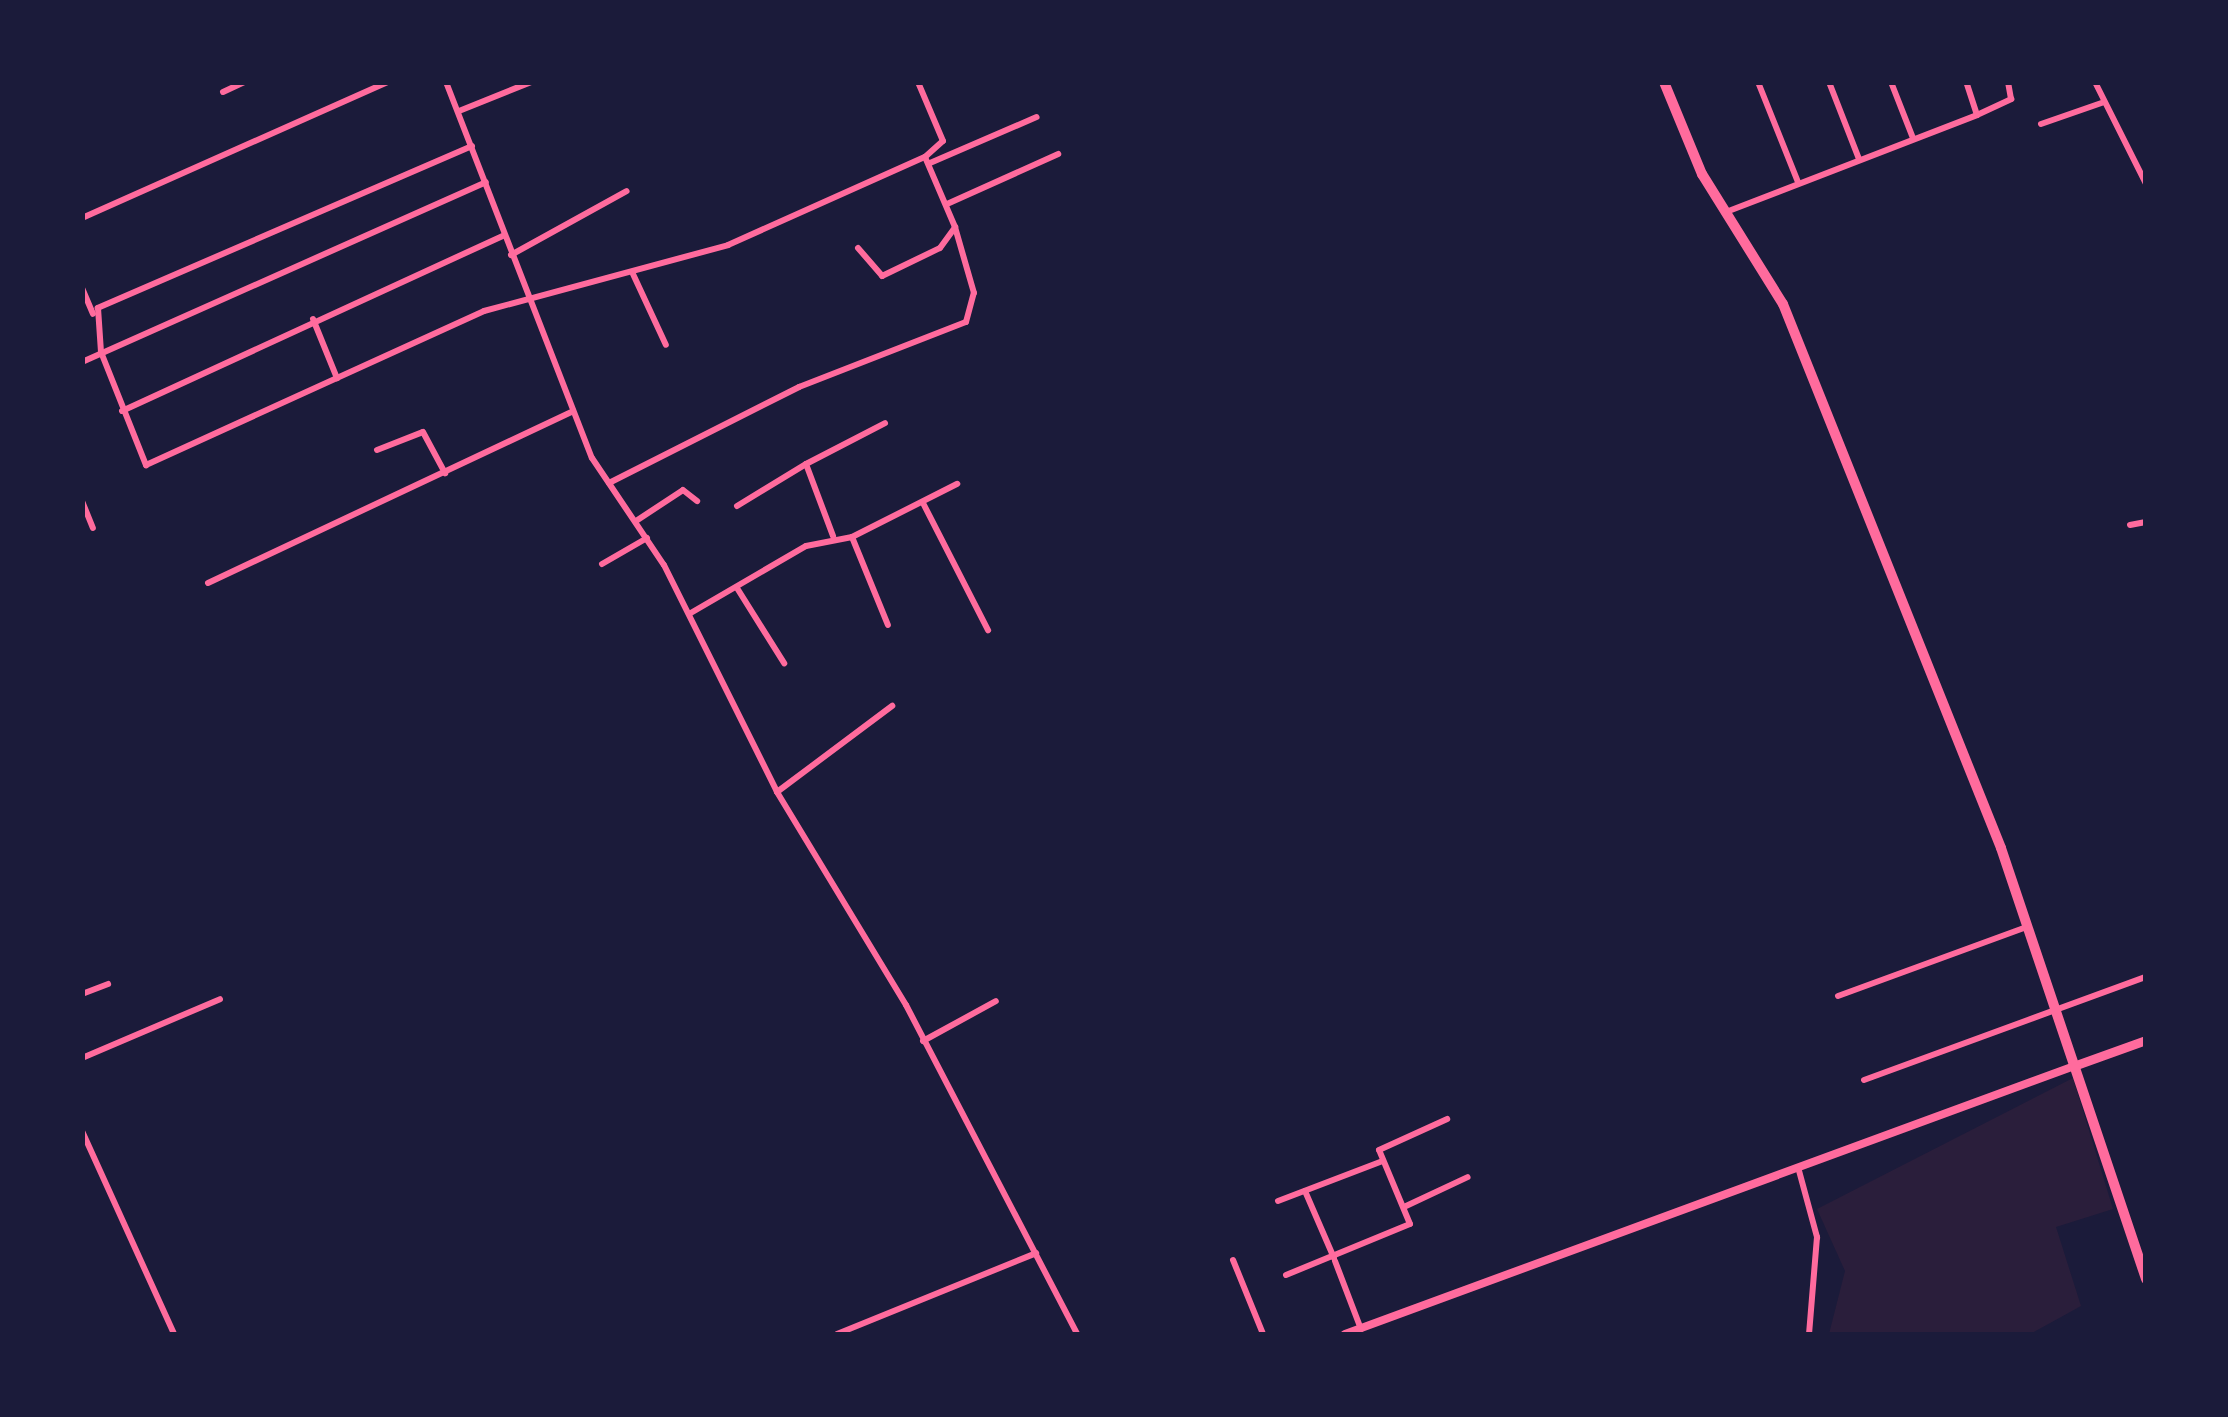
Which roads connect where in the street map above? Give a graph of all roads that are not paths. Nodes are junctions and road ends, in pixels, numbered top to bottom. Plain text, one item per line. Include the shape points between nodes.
1 (244, 82) edge
2 (388, 82) edge
3 (446, 82) edge
4 (531, 82) edge
5 (918, 82) edge
6 (1664, 82) edge
7 (1758, 82) edge
8 (1829, 82) edge
9 (1890, 82) edge
10 (1966, 82) edge
11 (2008, 82) edge
12 (2096, 82) edge
13 (223, 92) dead end
14 (2104, 102) junction
15 (460, 111) junction
16 (1977, 115) junction
17 (1037, 117) dead end
18 (2041, 124) dead end
19 (1913, 138) junction
20 (472, 146) junction
21 (1058, 154) dead end
22 (1859, 159) junction
23 (928, 160) junction
24 (486, 182) junction
25 (1798, 182) junction
26 (2146, 184) edge
27 (627, 191) dead end
28 (947, 204) junction
29 (1726, 212) junction
30 (82, 218) edge
31 (955, 228) junction
32 (503, 236) junction
33 (858, 248) dead end
34 (511, 255) junction
35 (633, 273) junction
36 (82, 288) edge
37 (530, 300) junction
38 (94, 314) junction
39 (317, 317) junction
40 (666, 345) dead end
41 (101, 352) junction
42 (82, 362) edge
43 (341, 376) junction
44 (122, 410) junction
45 (571, 412) junction
46 (885, 423) dead end
47 (377, 450) dead end
48 (806, 464) junction
49 (445, 473) junction
50 (609, 483) junction
51 (957, 484) dead end
52 (696, 501) dead end
53 (82, 502) edge
54 (923, 503) junction
55 (738, 506) dead end
56 (636, 522) junction
57 (2146, 522) edge
58 (2130, 525) dead end
59 (94, 528) dead end
60 (833, 536) junction
61 (648, 538) junction
62 (852, 538) junction
63 (602, 564) dead end
64 (208, 583) dead end
65 (737, 588) junction
66 (689, 614) junction
67 (888, 625) dead end
68 (988, 630) dead end
69 (784, 663) dead end
70 (892, 706) dead end
71 (777, 792) junction
72 (2030, 925) junction
73 (2146, 977) edge
74 (108, 984) dead end
75 (82, 994) edge
76 (1838, 996) dead end
77 (220, 999) dead end
78 (996, 1001) dead end
79 (2059, 1010) junction
80 (2146, 1040) edge
81 (923, 1041) junction
82 (82, 1058) edge
83 (2079, 1064) junction
84 (1864, 1080) dead end
85 (1446, 1120) dead end
86 (82, 1132) edge
87 (1383, 1161) junction
88 (1795, 1169) junction
89 (1468, 1177) dead end
90 (1306, 1191) junction
91 (1278, 1201) dead end
92 (1406, 1206) junction
93 (1036, 1253) junction
94 (1233, 1260) dead end
95 (1335, 1260) junction
96 (1286, 1276) dead end
97 (2146, 1279) edge
98 (1354, 1332) edge
99 (174, 1334) edge
100 (838, 1334) edge
101 (1077, 1334) edge
102 (1263, 1334) edge
103 (1810, 1334) edge

1 - 13 street
2 - 30 street
3 - 15 street
4 - 15 street
5 - 23 street via 943,142
6 - 29 highway
7 - 25 street
8 - 22 street
9 - 19 street
10 - 16 street
11 - 16 street via 2012,99
12 - 14 street
14 - 18 street
14 - 26 street
15 - 20 street
16 - 19 street
17 - 23 street
19 - 22 street
20 - 24 street
20 - 38 street
21 - 28 street
22 - 25 street
23 - 28 street
23 - 35 street via 728,245
24 - 32 street
24 - 41 street
25 - 29 street
27 - 34 street
28 - 31 street
29 - 72 highway via 1783,304
31 - 33 street via 940,248 882,276
31 - 50 street via 974,293 966,322 799,387
32 - 34 street
32 - 39 street
34 - 37 street
35 - 37 street
35 - 40 street
36 - 38 street
37 - 43 street
37 - 45 street
38 - 41 street
39 - 43 street
39 - 44 street
41 - 42 street
41 - 44 street
43 - 44 street via 151,466
45 - 49 street
45 - 50 street
46 - 48 street
47 - 49 street via 422,432
48 - 55 street
48 - 60 street
49 - 64 street
50 - 56 street
51 - 54 street
52 - 56 street via 683,490
53 - 59 street
54 - 62 street
54 - 68 street
56 - 61 street
57 - 58 street
60 - 62 street
60 - 65 street
61 - 63 street
61 - 66 street
62 - 67 street
65 - 66 street
65 - 69 street
66 - 71 street
70 - 71 street
71 - 81 street
72 - 76 street
72 - 79 highway
73 - 79 street
74 - 75 street
77 - 82 street
78 - 81 street
79 - 83 highway
79 - 84 street
80 - 83 main road
81 - 93 street
83 - 88 street
83 - 97 highway
85 - 87 street via 1383,1147
86 - 99 street
87 - 90 street
87 - 92 street
88 - 98 street
88 - 103 street via 1817,1237
89 - 92 street
90 - 91 street
90 - 95 street
92 - 95 street via 1410,1224
93 - 100 street
93 - 101 street
94 - 102 street
95 - 96 street
95 - 98 street

